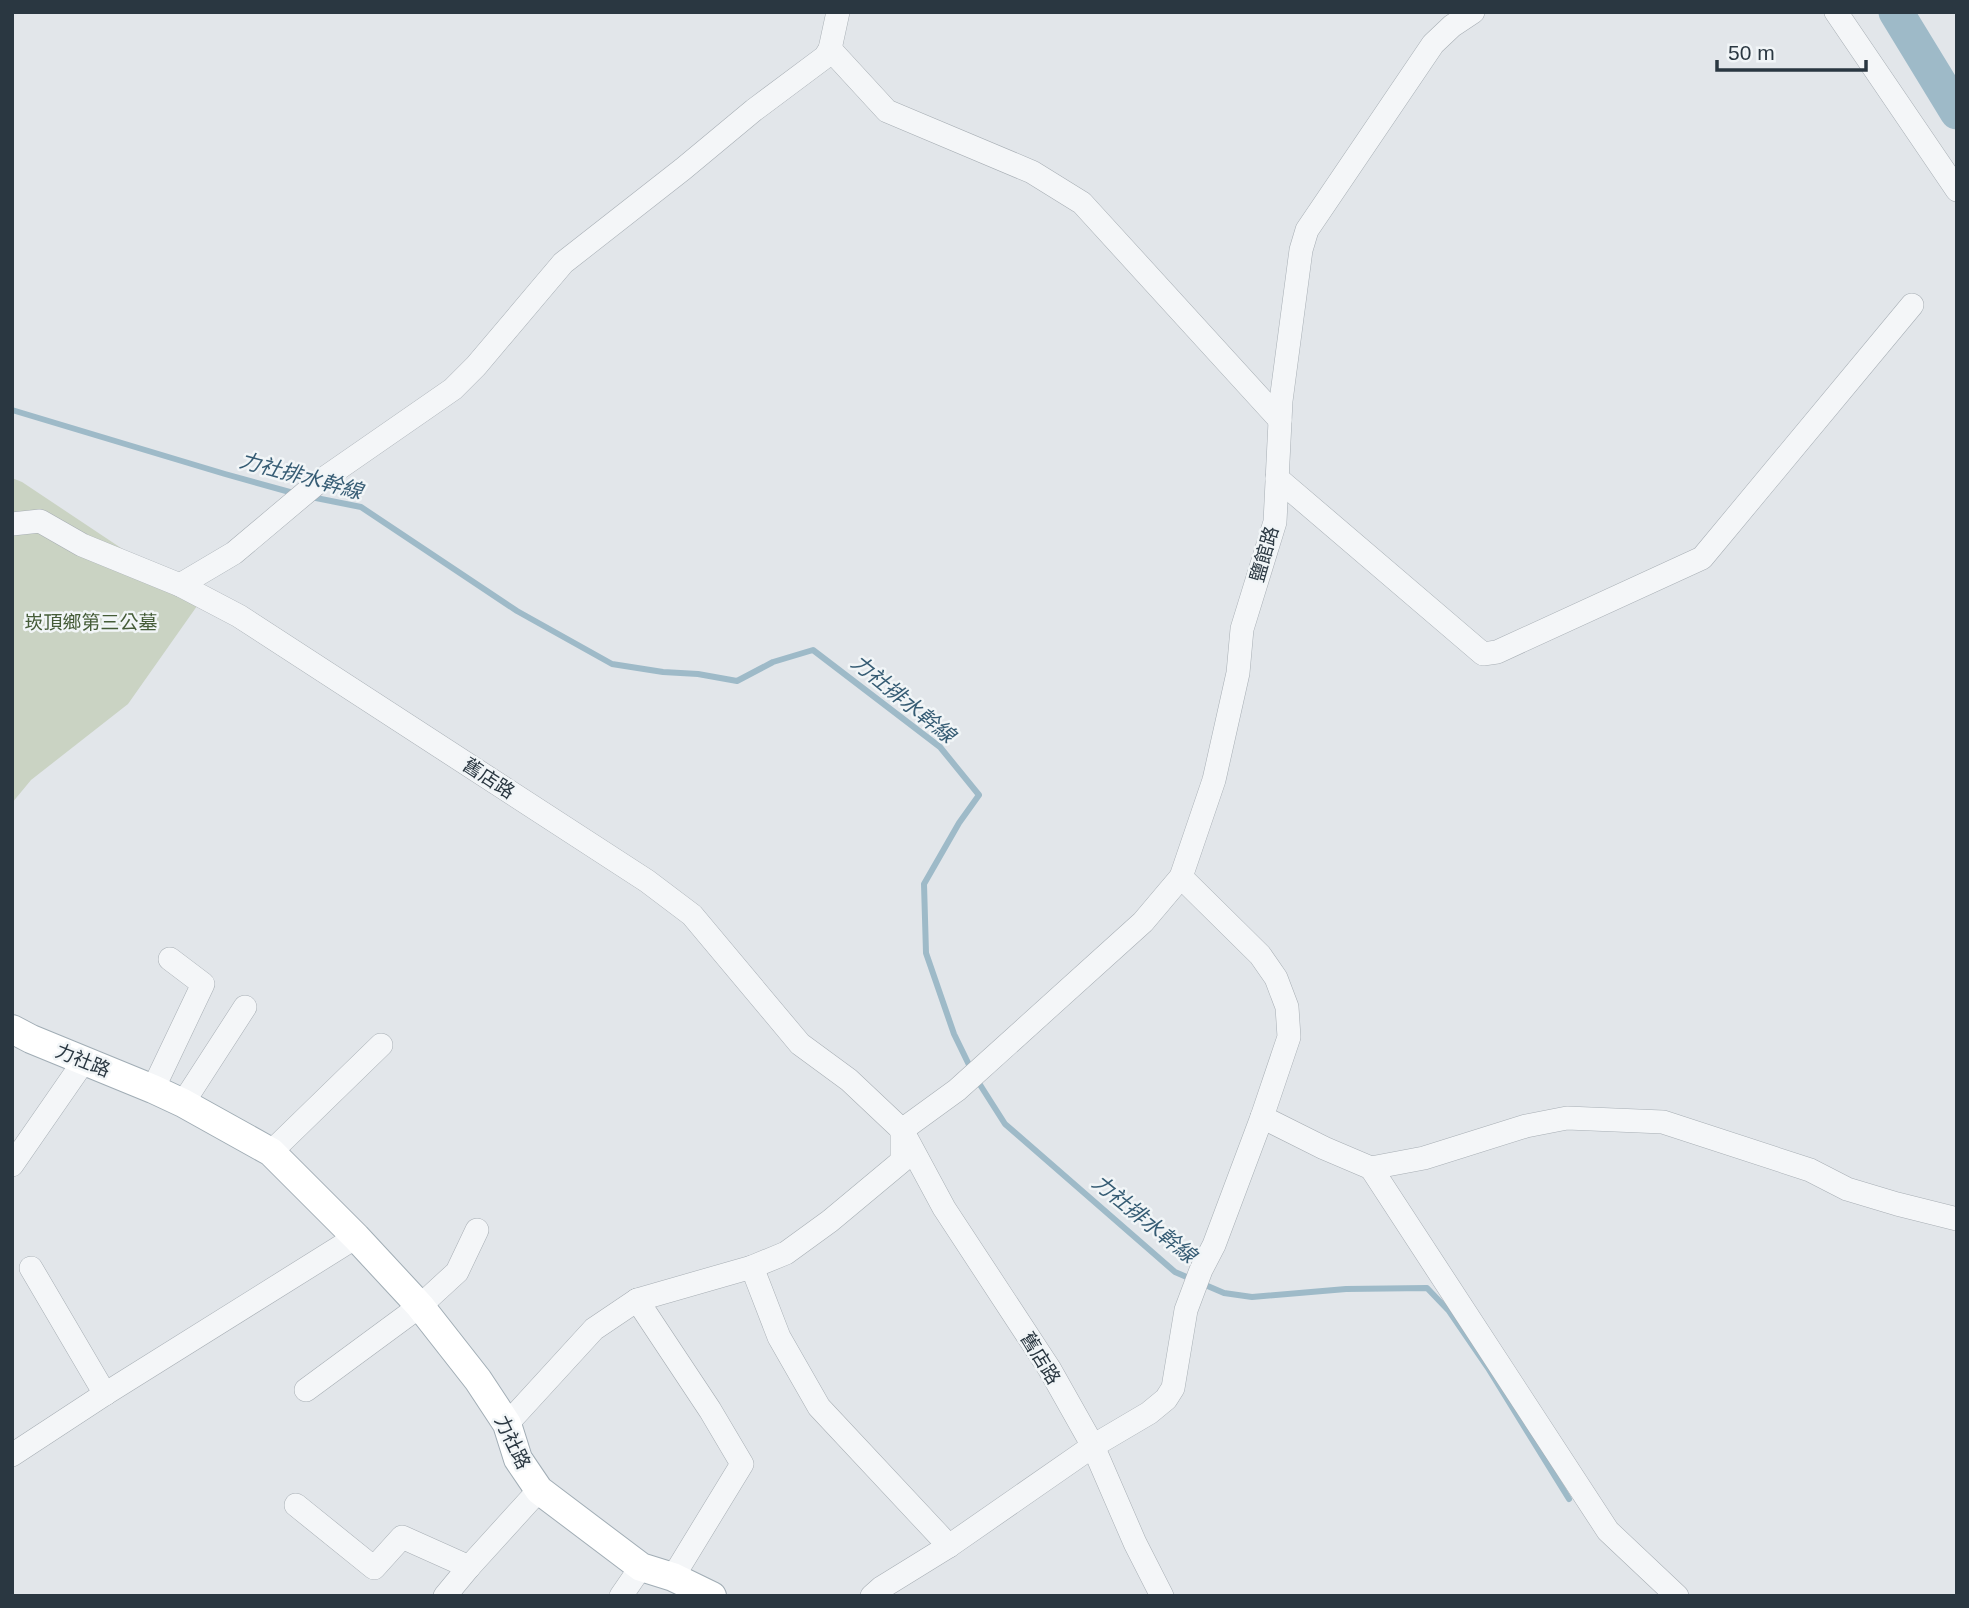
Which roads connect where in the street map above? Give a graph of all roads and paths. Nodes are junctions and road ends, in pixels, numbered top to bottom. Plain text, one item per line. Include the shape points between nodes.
1 (838, 12) edge
2 (1473, 12) edge
3 (1836, 12) edge
4 (830, 49) junction
5 (1957, 190) edge
6 (1912, 305) dead end
7 (1280, 420) junction
8 (1277, 478) junction
9 (12, 524) edge
10 (180, 586) junction
11 (1181, 877) junction
12 (170, 959) dead end
13 (245, 1007) dead end
14 (12, 1029) edge
15 (381, 1045) dead end
16 (84, 1061) junction
17 (153, 1089) junction
18 (183, 1103) junction
19 (1262, 1117) junction
20 (902, 1130) junction
21 (271, 1152) junction
22 (12, 1165) edge
23 (1371, 1168) junction
24 (1957, 1219) edge
25 (477, 1230) dead end
26 (356, 1237) junction
27 (752, 1267) junction
28 (32, 1268) dead end
29 (637, 1300) junction
30 (420, 1306) junction
31 (306, 1390) dead end
32 (105, 1394) junction
33 (507, 1424) junction
34 (1093, 1446) junction
35 (12, 1455) edge
36 (539, 1490) junction
37 (296, 1505) dead end
38 (948, 1546) junction
39 (469, 1567) junction
40 (641, 1567) junction
41 (673, 1577) junction
42 (444, 1596) edge
43 (621, 1596) edge
44 (712, 1596) edge
45 (872, 1596) edge
46 (1162, 1596) edge
47 (1677, 1596) edge

1 - 4 street
2 - 7 street, 鹽館路 via 1433,44 1307,230
3 - 5 street
4 - 7 street via 887,111 1032,172 1082,203
4 - 10 street via 563,263 453,389 316,484 234,553
6 - 8 street via 1702,558 1497,652 1483,654
7 - 8 street, 鹽館路
8 - 11 street, 鹽館路 via 1275,522 1242,629 1238,673 1214,780
9 - 10 street, 舊店路 via 40,521 82,545
10 - 20 street, 舊店路 via 239,616 665,894 692,915 800,1044 849,1080
11 - 19 street via 1260,955 1276,978 1287,1007 1289,1037
11 - 20 street, 鹽館路 via 1143,922 957,1090
12 - 17 street via 203,984
13 - 18 street
14 - 16 main road, 力社路
15 - 21 street
16 - 17 main road, 力社路
16 - 22 street
17 - 18 main road, 力社路
18 - 21 main road, 力社路
19 - 23 street
19 - 34 street via 1186,1310 1173,1388 1149,1413
20 - 27 street via 902,1161 786,1253
20 - 34 street, 舊店路 via 944,1208 1049,1368
21 - 26 main road, 力社路
23 - 24 street via 1567,1118 1663,1122 1810,1170 1847,1189
23 - 47 street via 1608,1531
25 - 30 street via 457,1272
26 - 30 main road, 力社路
26 - 32 street
27 - 29 street
27 - 38 street via 779,1336 819,1408
28 - 32 street
29 - 33 street via 594,1329
29 - 41 street via 742,1464
30 - 31 street
30 - 33 main road, 力社路
32 - 35 street
33 - 36 main road, 力社路 via 519,1459
34 - 38 street
34 - 46 street, 舊店路
36 - 39 street
36 - 40 main road, 力社路
37 - 39 street via 374,1568 402,1537
38 - 45 street
39 - 42 street
40 - 41 main road, 力社路
40 - 43 street
41 - 44 main road, 力社路

